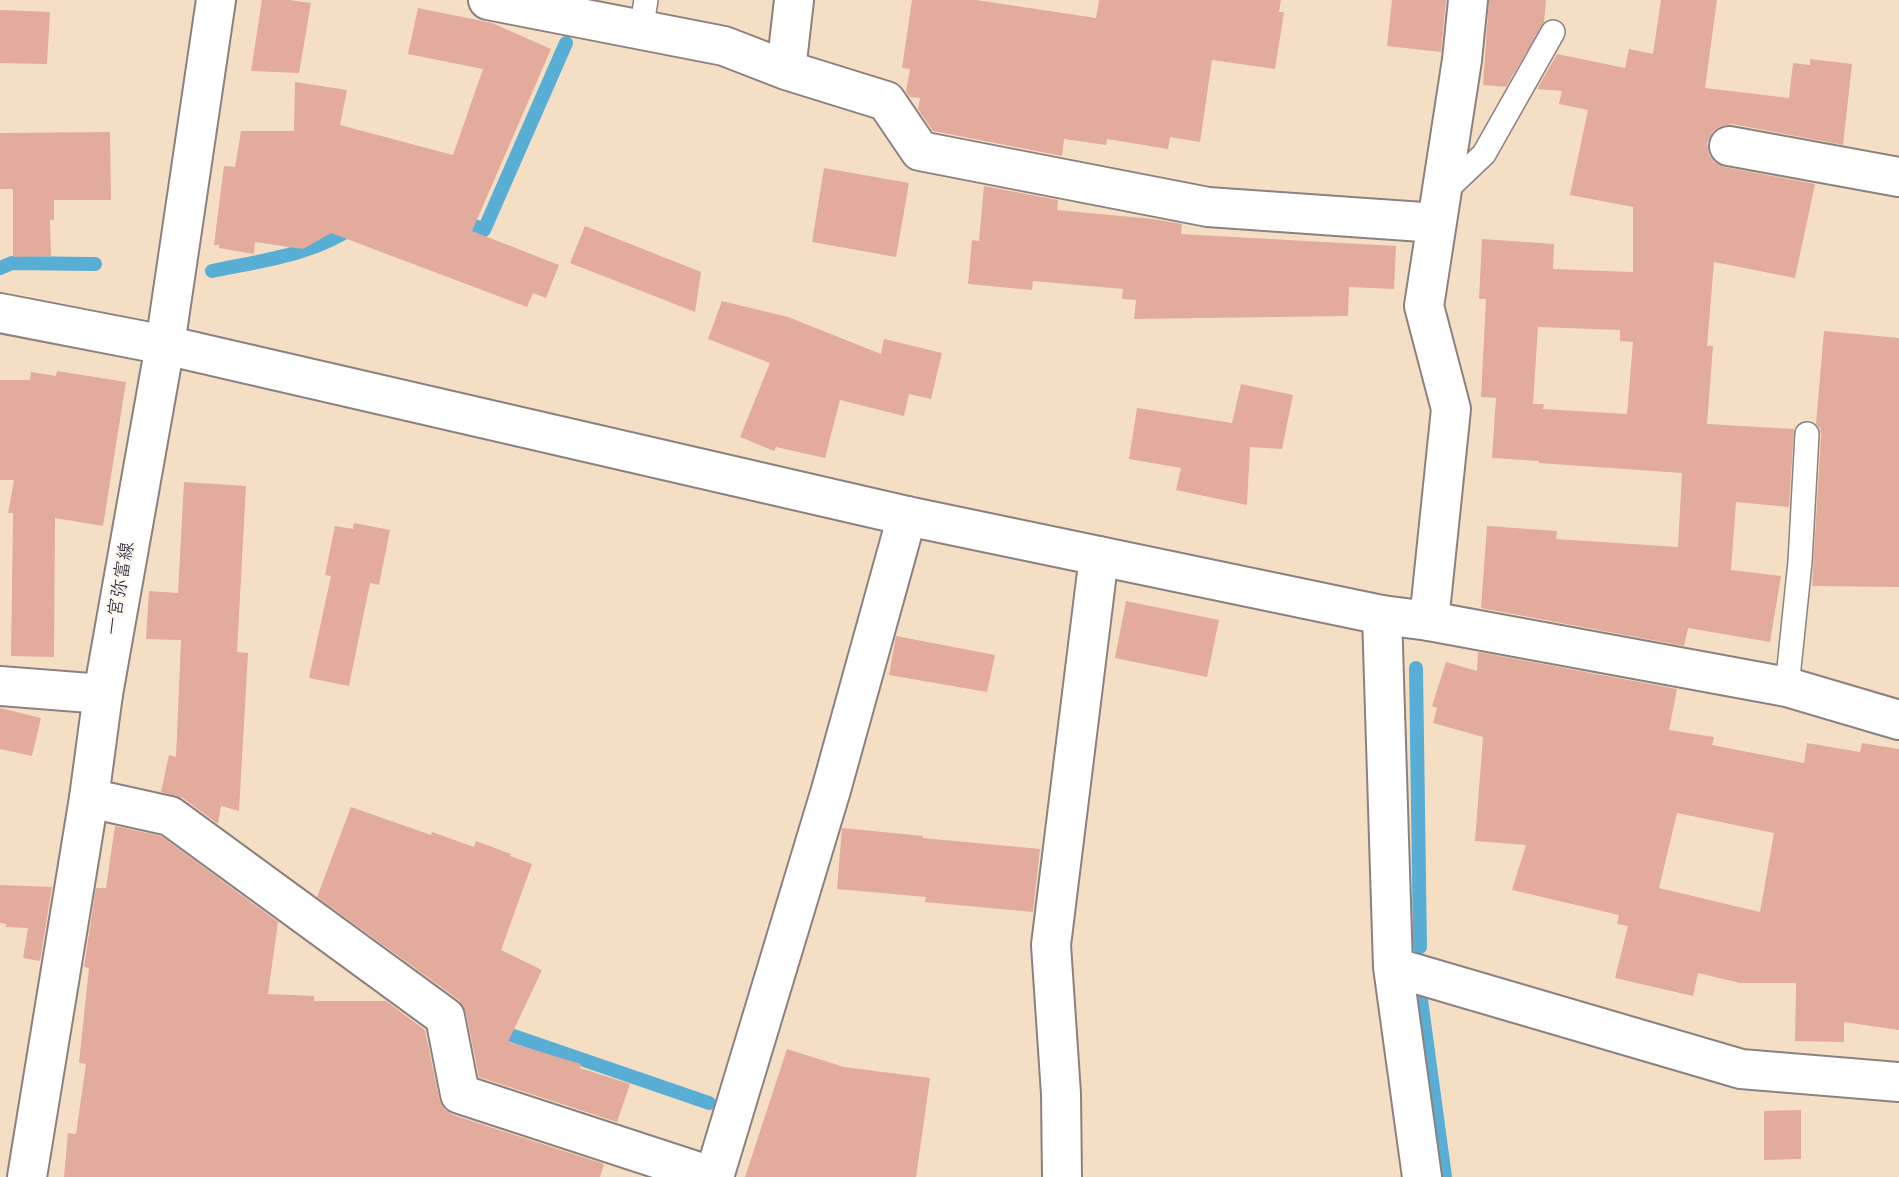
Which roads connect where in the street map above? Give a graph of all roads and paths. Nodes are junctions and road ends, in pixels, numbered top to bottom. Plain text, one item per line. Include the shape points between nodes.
1 (216, 0) edge
2 (488, 0) edge
3 (793, 0) edge
4 (1468, 0) edge
5 (644, 15) edge
6 (1553, 32) dead end
7 (786, 70) junction
8 (1729, 146) dead end
9 (1899, 177) edge
10 (1439, 209) junction
11 (0, 313) edge
12 (165, 345) junction
13 (1807, 434) dead end
14 (907, 516) junction
15 (1099, 556) junction
16 (1382, 615) junction
17 (1429, 621) junction
18 (0, 686) edge
19 (1787, 687) junction
20 (103, 694) junction
21 (1899, 720) edge
22 (89, 798) junction
23 (1393, 967) junction
24 (1899, 1082) edge
25 (27, 1177) edge
26 (714, 1177) edge
27 (1062, 1177) edge
28 (1422, 1177) edge

1 - 12 street, 一宮弥富線
2 - 5 street
3 - 7 street
4 - 10 street
5 - 7 street
6 - 10 lane via 1484,154
7 - 10 street via 886,101 920,151 1209,207
8 - 9 street
10 - 17 street via 1424,306 1451,409
11 - 12 street
12 - 14 street
12 - 20 street, 一宮弥富線
13 - 19 lane
14 - 15 street
14 - 26 street via 831,790
15 - 16 street
15 - 27 street via 1051,945
16 - 17 street
16 - 23 street
17 - 19 street
18 - 20 street
19 - 21 street
20 - 22 street, 一宮弥富線
22 - 25 street, 一宮弥富線
22 - 26 street via 170,816 445,1017 460,1094
23 - 24 street via 1741,1069
23 - 28 street

